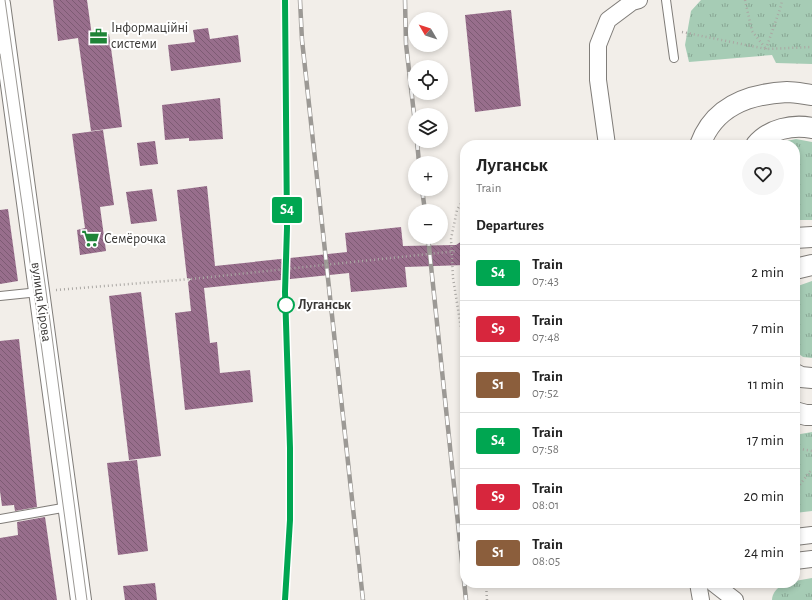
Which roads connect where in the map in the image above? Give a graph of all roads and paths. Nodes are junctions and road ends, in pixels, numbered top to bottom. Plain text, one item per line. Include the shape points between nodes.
1 (638, 0) edge
2 (666, 0) edge
3 (745, 0) edge
4 (782, 0) edge
5 (0, 4) edge
6 (670, 29) junction
7 (812, 47) edge
8 (766, 49) junction
9 (674, 58) dead end
10 (812, 95) edge
11 (812, 128) edge
12 (605, 140) edge
13 (702, 140) edge
14 (762, 140) edge
15 (460, 205) edge
16 (457, 251) dead end
17 (39, 292) junction
18 (0, 296) edge
19 (460, 322) edge
20 (800, 376) edge
21 (812, 378) edge
22 (800, 413) edge
23 (812, 414) edge
24 (800, 449) edge
25 (812, 451) edge
26 (812, 469) edge
27 (800, 485) edge
28 (69, 507) junction
29 (0, 518) edge
30 (812, 536) edge
31 (800, 537) edge
32 (812, 559) edge
33 (800, 560) edge
34 (486, 588) edge
35 (699, 588) edge
36 (719, 588) edge
37 (81, 600) edge
38 (487, 600) edge
39 (700, 600) edge
40 (735, 600) edge

1 - 12 street via 608,20 598,45 598,80
2 - 6 lane
3 - 8 path via 752,31
4 - 8 path
5 - 17 street, вулиця Кірова
6 - 8 path
6 - 9 lane
7 - 8 path
10 - 13 street via 788,92 737,102 719,114
11 - 14 street via 788,127 772,132
15 - 19 path via 451,239 453,278
16 - 17 path, bridge
17 - 18 lane
17 - 28 street, вулиця Кірова
20 - 21 street
22 - 23 street
24 - 25 path
26 - 27 path
28 - 29 lane
28 - 37 street, вулиця Кірова
30 - 31 street
32 - 33 street
34 - 38 path
35 - 39 street
36 - 40 street

